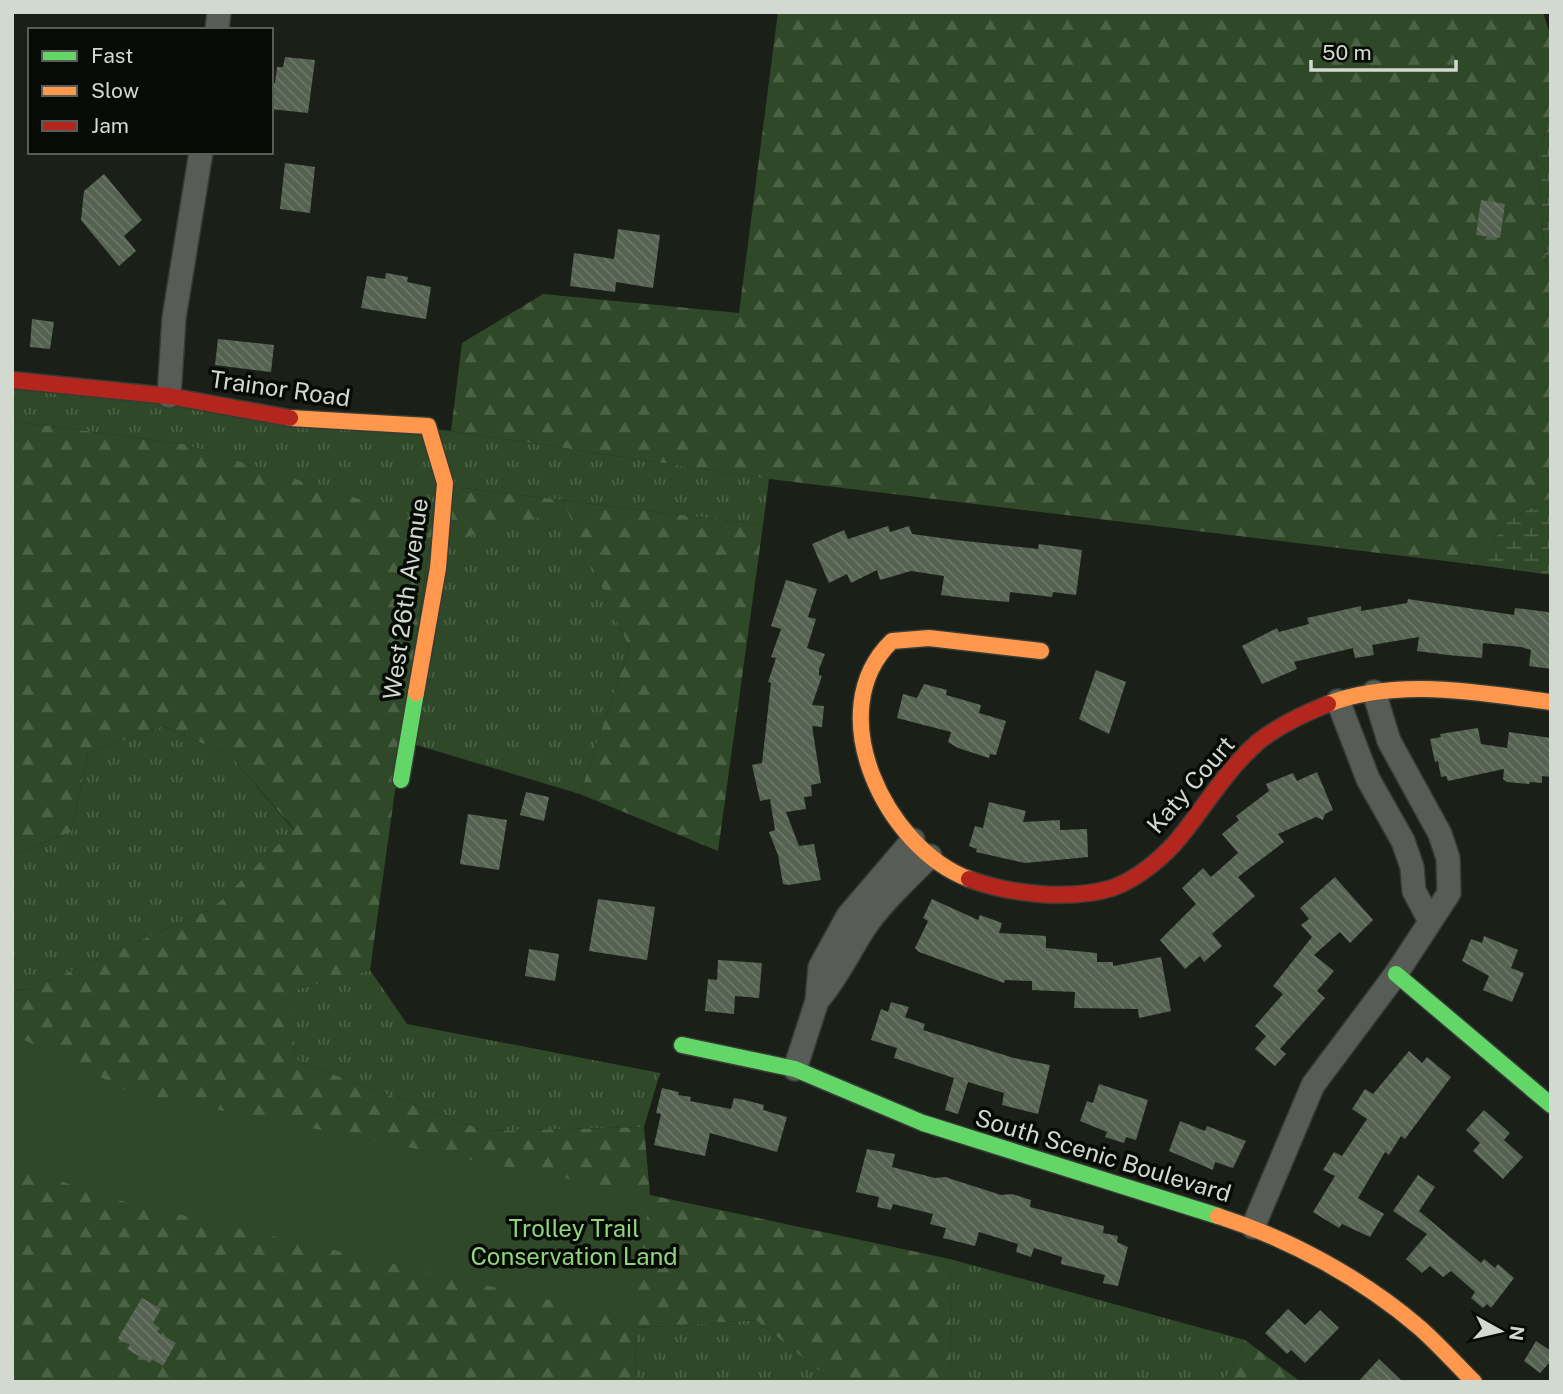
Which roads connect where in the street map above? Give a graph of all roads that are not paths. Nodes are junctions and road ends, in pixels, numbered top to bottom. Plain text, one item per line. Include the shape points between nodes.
1 (201, 154) edge
2 (12, 380) edge
3 (169, 396) junction
4 (428, 426) joint
5 (1041, 651) dead end
6 (1374, 692) junction
7 (1338, 701) junction
8 (1551, 702) edge
9 (401, 780) dead end
10 (913, 840) junction
11 (930, 856) junction
12 (1430, 921) junction
13 (1396, 974) junction
14 (817, 1001) junction
15 (682, 1045) dead end
16 (795, 1069) junction
17 (1551, 1105) edge
18 (1253, 1227) junction
19 (1474, 1382) edge

1 - 3 street via 174,318
2 - 3 street, Trainor Road
3 - 4 street, Trainor Road via 306,421
4 - 9 street, West 26th Avenue via 445,483 440,544
5 - 10 street, Katy Court via 908,638 892,641 874,659 864,682 861,713 865,753 881,794
6 - 7 street, Katy Court
6 - 8 street, Katy Court via 1431,688
6 - 12 street via 1389,741 1431,816 1448,858 1449,893
7 - 11 street, Katy Court via 1270,731 1229,769 1174,845 1114,887 1026,894 977,882
7 - 12 street via 1368,779 1403,841 1414,891
10 - 11 street, Katy Court
10 - 14 street via 848,916 820,967
11 - 14 street via 867,925 839,976
12 - 13 street
13 - 17 street
13 - 18 street via 1313,1085
14 - 16 street
15 - 16 street, South Scenic Boulevard
16 - 18 street, South Scenic Boulevard via 923,1123
18 - 19 street, South Scenic Boulevard via 1344,1273 1420,1328

